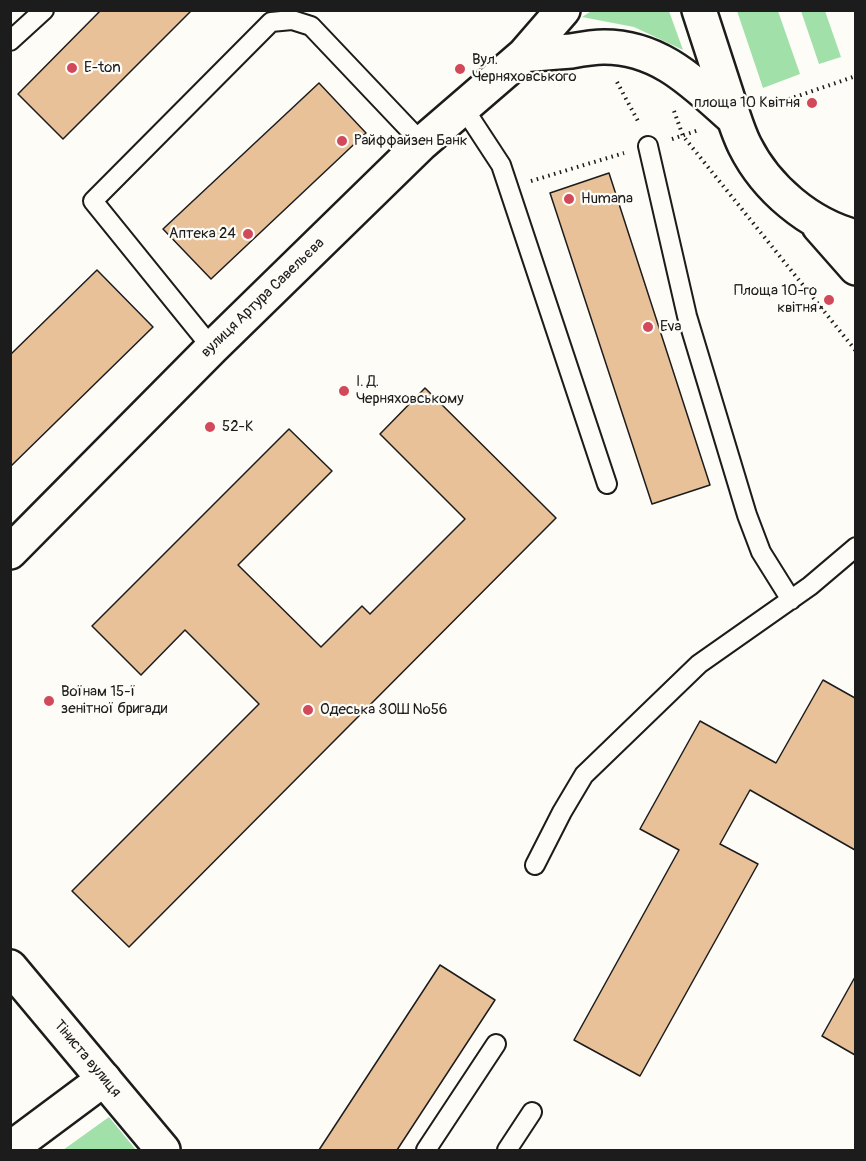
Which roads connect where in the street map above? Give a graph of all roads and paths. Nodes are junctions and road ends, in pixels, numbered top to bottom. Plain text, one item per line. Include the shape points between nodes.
1 (44, 10) edge
2 (563, 10) edge
3 (699, 10) edge
4 (10, 41) edge
5 (524, 55) junction
6 (855, 76) edge
7 (616, 81) dead end
8 (672, 105) dead end
9 (464, 107) junction
10 (734, 118) junction
11 (683, 136) junction
12 (422, 143) junction
13 (648, 146) junction
14 (508, 188) junction
15 (814, 220) junction
16 (855, 237) edge
17 (855, 268) edge
18 (829, 300) dead end
19 (821, 308) junction
20 (212, 348) junction
21 (855, 351) edge
22 (607, 484) dead end
23 (855, 547) edge
24 (10, 552) edge
25 (791, 600) junction
26 (535, 865) dead end
27 (10, 967) edge
28 (496, 1044) dead end
29 (104, 1079) junction
30 (532, 1112) dead end
31 (10, 1149) edge
32 (163, 1150) edge
33 (426, 1150) edge
34 (507, 1150) edge

1 - 4 lane
2 - 5 main road, вулиця Артура Савельєва
3 - 10 main road
5 - 9 main road, вулиця Артура Савельєва
5 - 10 main road via 603,47 629,49 666,63 692,80
6 - 10 path
7 - 13 path
8 - 11 path
9 - 12 main road, вулиця Артура Савельєва
9 - 14 lane via 501,165
10 - 11 path
10 - 15 main road via 745,146 764,175 787,200
11 - 19 path
12 - 20 main road, вулиця Артура Савельєва
12 - 20 lane via 311,26 291,20 271,22 93,201
13 - 14 path
13 - 25 lane via 687,316 747,515 761,552
14 - 22 lane
15 - 16 main road
15 - 17 main road
18 - 19 path
19 - 21 path
20 - 24 main road, вулиця Артура Савельєва
23 - 25 lane
25 - 26 lane via 699,664 584,775
27 - 29 main road, Тіниста вулиця
28 - 33 lane
29 - 31 main road
29 - 32 main road, Тіниста вулиця
30 - 34 lane

